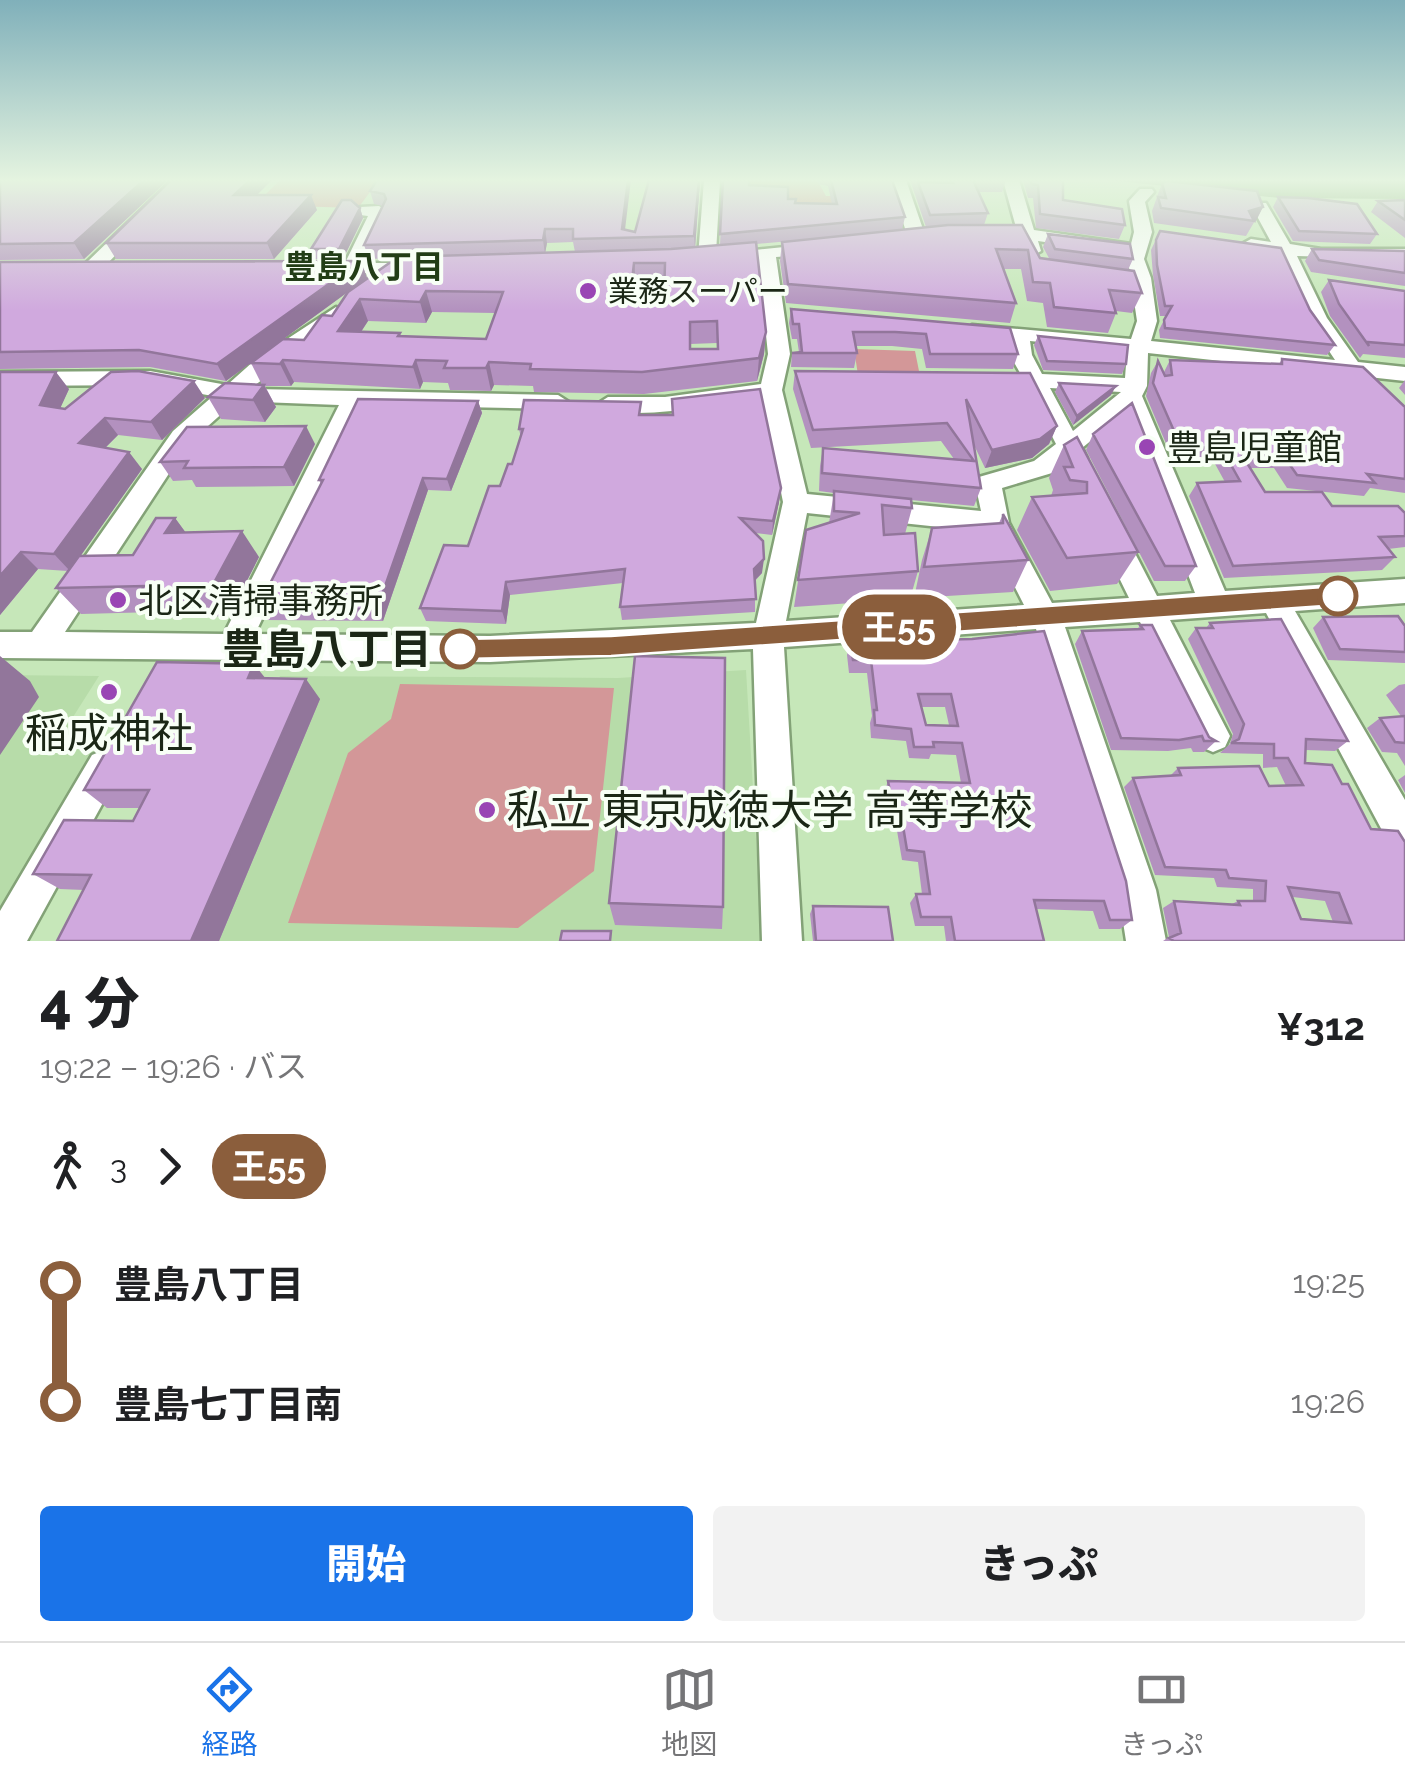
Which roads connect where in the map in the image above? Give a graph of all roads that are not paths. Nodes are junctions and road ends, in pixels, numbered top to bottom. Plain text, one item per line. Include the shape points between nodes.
1 (137, 224) edge
2 (373, 224) edge
3 (704, 224) edge
4 (912, 224) edge
5 (1023, 224) edge
6 (1142, 224) edge
7 (1269, 224) edge
8 (916, 235) junction
9 (944, 236) edge
10 (978, 236) edge
11 (1026, 236) junction
12 (1146, 237) junction
13 (896, 242) edge
14 (1232, 242) edge
15 (832, 246) edge
16 (1284, 250) junction
17 (1405, 254) edge
18 (767, 255) junction
19 (93, 267) junction
20 (119, 267) edge
21 (68, 268) edge
22 (428, 268) edge
23 (311, 269) edge
24 (352, 269) junction
25 (397, 269) junction
26 (1041, 270) edge
27 (1302, 280) junction
28 (1332, 283) edge
29 (956, 327) edge
30 (1019, 333) junction
31 (1138, 347) junction
32 (1356, 368) junction
33 (1405, 374) edge
34 (805, 378) edge
35 (0, 379) edge
36 (1001, 380) edge
37 (1034, 380) junction
38 (773, 384) junction
39 (234, 391) junction
40 (1134, 391) junction
41 (1387, 396) edge
42 (352, 400) junction
43 (1069, 446) junction
44 (1084, 478) edge
45 (796, 502) junction
46 (1100, 510) edge
47 (996, 522) junction
48 (1405, 590) edge
49 (1274, 600) junction
50 (1217, 604) junction
51 (1148, 609) junction
52 (1045, 616) junction
53 (770, 636) junction
54 (0, 645) edge
55 (40, 645) junction
56 (174, 646) junction
57 (233, 647) junction
58 (153, 682) edge
59 (1213, 736) edge
60 (120, 740) edge
61 (1405, 836) edge
62 (4, 941) edge
63 (782, 941) edge
64 (1146, 941) edge

1 - 19 street
2 - 24 street
3 - 18 street via 698,258
4 - 8 street
5 - 11 street
6 - 12 street
7 - 16 street
8 - 9 street
8 - 13 street
10 - 11 street
11 - 12 street
11 - 26 street
12 - 31 street via 1134,259 1147,321
14 - 16 street
15 - 18 street
16 - 17 street
16 - 27 street
18 - 38 street via 781,313
19 - 20 street
19 - 21 street
22 - 25 street
23 - 24 street
24 - 25 street
25 - 39 street
27 - 28 street
27 - 32 street via 1318,318
29 - 30 street
30 - 31 street
30 - 37 street
31 - 32 street
31 - 40 street
32 - 33 street
32 - 41 street
34 - 38 street
35 - 39 street via 150,378
36 - 37 street
37 - 40 street
37 - 43 street
38 - 42 street via 644,405
38 - 45 street
39 - 42 street
39 - 55 street via 171,449
40 - 43 street
40 - 50 street via 1202,581
42 - 57 street
43 - 44 street
43 - 47 street via 1043,468 988,483
45 - 47 street
45 - 53 street
46 - 51 street
47 - 52 street
48 - 49 street
49 - 50 street
49 - 61 street
50 - 51 street
51 - 52 street
51 - 59 street
52 - 53 street
52 - 64 street via 1137,890
53 - 57 street via 490,649
53 - 63 street
54 - 55 street
55 - 56 street
56 - 57 street
56 - 58 street
60 - 62 street

